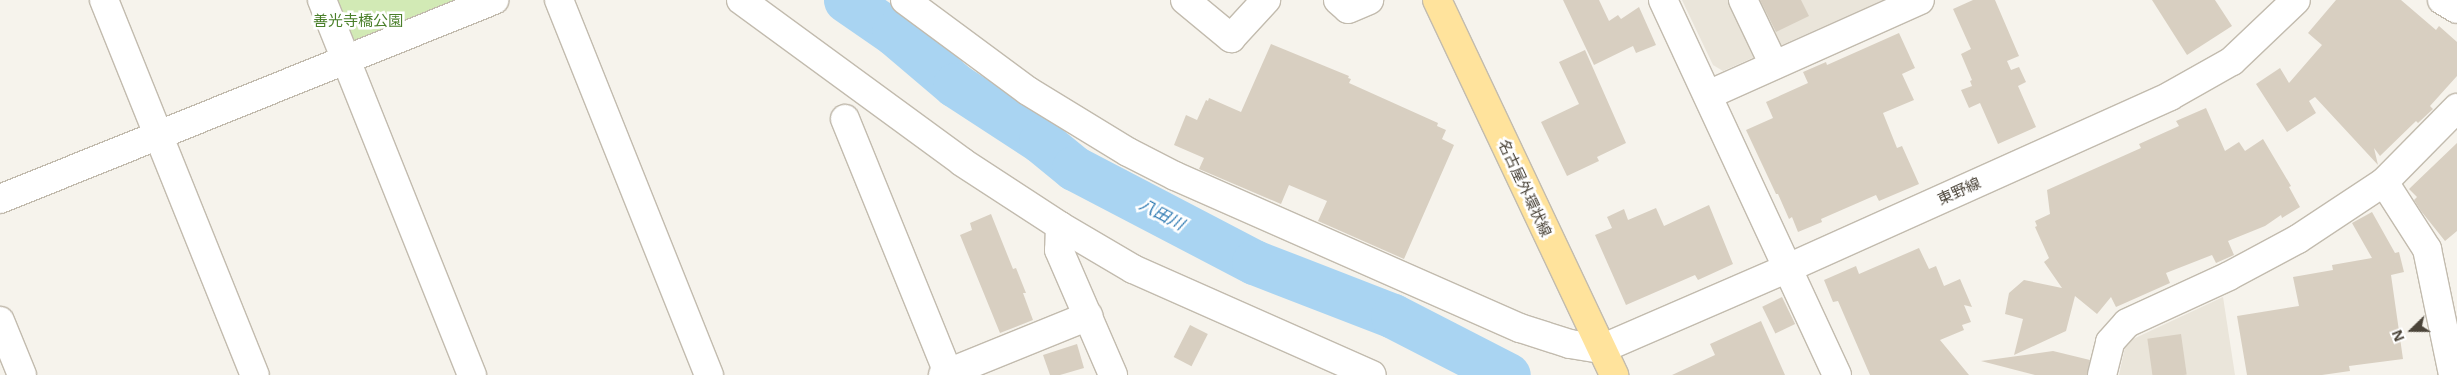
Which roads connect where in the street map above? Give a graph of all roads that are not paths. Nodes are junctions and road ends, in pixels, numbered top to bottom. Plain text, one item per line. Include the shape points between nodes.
1 (104, 0) edge
2 (322, 0) edge
3 (494, 0) edge
4 (559, 0) edge
5 (741, 0) edge
6 (905, 0) edge
7 (1185, 0) edge
8 (1266, 0) edge
9 (1338, 0) edge
10 (1369, 0) edge
11 (1437, 0) edge
12 (1663, 0) edge
13 (1743, 0) edge
14 (1920, 0) edge
15 (2296, 0) edge
16 (2442, 0) edge
17 (1878, 8) edge
18 (2457, 9) edge
19 (346, 58) junction
20 (1774, 65) junction
21 (1708, 95) junction
22 (2457, 108) edge
23 (845, 119) dead end
24 (160, 135) junction
25 (2384, 182) junction
26 (0, 199) edge
27 (1060, 226) junction
28 (1788, 268) junction
29 (1088, 316) junction
30 (0, 321) edge
31 (1609, 366) edge
32 (947, 374) edge
33 (22, 375) edge
34 (255, 375) edge
35 (472, 375) edge
36 (709, 375) edge
37 (1114, 375) edge
38 (1372, 375) edge
39 (1837, 375) edge
40 (2102, 375) edge
41 (2452, 375) edge

1 - 24 street
2 - 19 street
3 - 19 street
4 - 36 street
5 - 27 street via 962,162
6 - 31 street via 1028,91 1128,152 1520,328 1570,344
7 - 8 street via 1231,38
9 - 10 street via 1348,9
11 - 31 main road, 名古屋外環状線
12 - 21 street
13 - 20 street
14 - 17 street
15 - 28 street, 東野線 via 2232,61 2170,96
16 - 18 street
17 - 20 street
19 - 24 street
19 - 35 street
20 - 21 street
21 - 28 street
22 - 25 street
23 - 32 street
24 - 26 street
24 - 34 street
25 - 40 street via 2298,239 2229,276 2126,324 2110,342
25 - 41 street via 2428,249
27 - 29 street via 1059,250
27 - 38 street via 1133,268
28 - 31 street, 東野線
28 - 39 street
29 - 32 street
29 - 37 street
30 - 33 street

